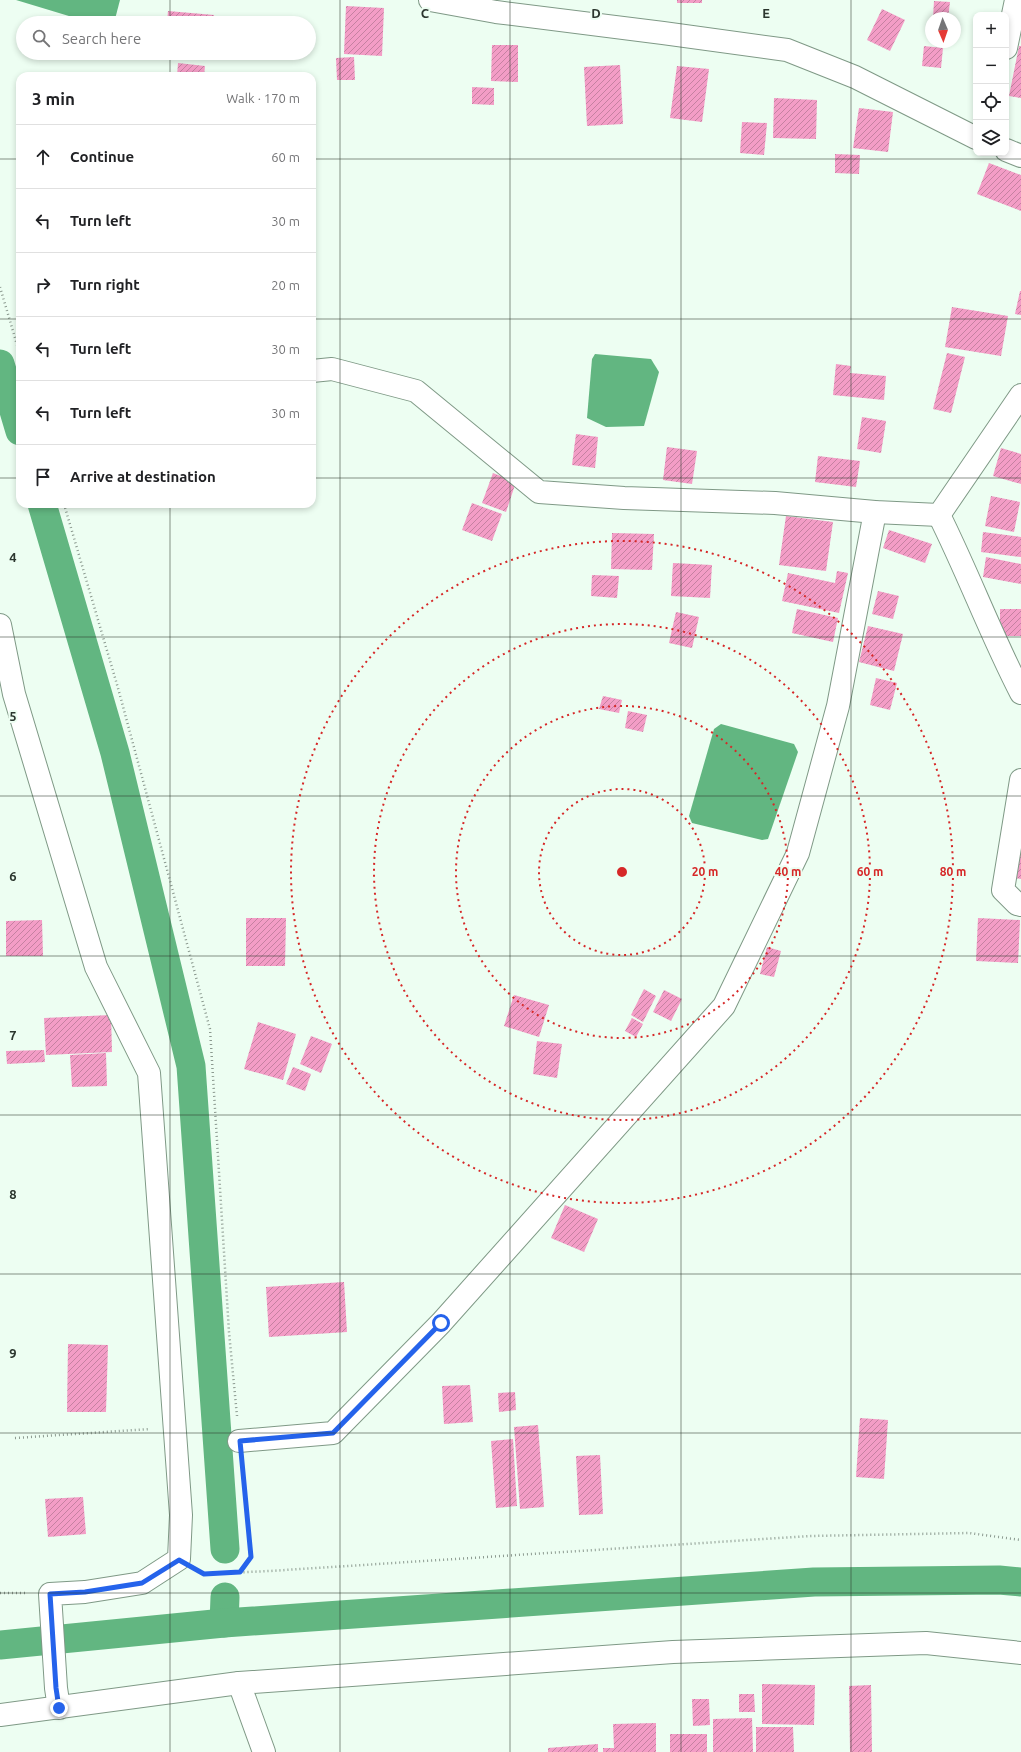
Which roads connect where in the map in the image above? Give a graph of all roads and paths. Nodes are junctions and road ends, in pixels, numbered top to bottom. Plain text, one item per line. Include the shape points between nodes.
1 (430, 0) edge
2 (1016, 0) edge
3 (1009, 34) edge
4 (973, 136) edge
5 (1009, 151) edge
6 (1021, 156) edge
7 (0, 287) edge
8 (16, 341) edge
9 (316, 371) edge
10 (1021, 395) edge
11 (65, 508) edge
12 (875, 512) junction
13 (939, 514) junction
14 (0, 625) edge
15 (1021, 693) edge
16 (1021, 780) edge
17 (1021, 905) edge
18 (174, 1427) junction
19 (15, 1438) dead end
20 (240, 1441) junction
21 (1021, 1540) edge
22 (179, 1560) junction
23 (240, 1572) junction
24 (1021, 1653) edge
25 (240, 1683) junction
26 (57, 1698) junction
27 (0, 1715) edge
28 (264, 1752) edge

1 - 4 street via 496,12 788,50 855,77
2 - 3 street
5 - 6 street
7 - 8 path
9 - 12 street via 332,369 416,391 539,492 624,498 775,503
10 - 13 street
11 - 20 path via 118,688 210,1029 229,1332
12 - 13 street
12 - 20 street via 838,706 798,853 724,1006 441,1323 333,1433
13 - 15 street via 999,652
14 - 18 street via 14,694 96,967 149,1073
16 - 17 street via 1003,890
18 - 19 path
18 - 22 street via 181,1515
20 - 23 path via 251,1557
21 - 23 path via 969,1533 810,1536
22 - 23 path via 204,1574
22 - 26 street via 142,1583 85,1592 50,1594
24 - 25 street via 926,1643 673,1652
25 - 26 street
25 - 28 street
26 - 27 street

